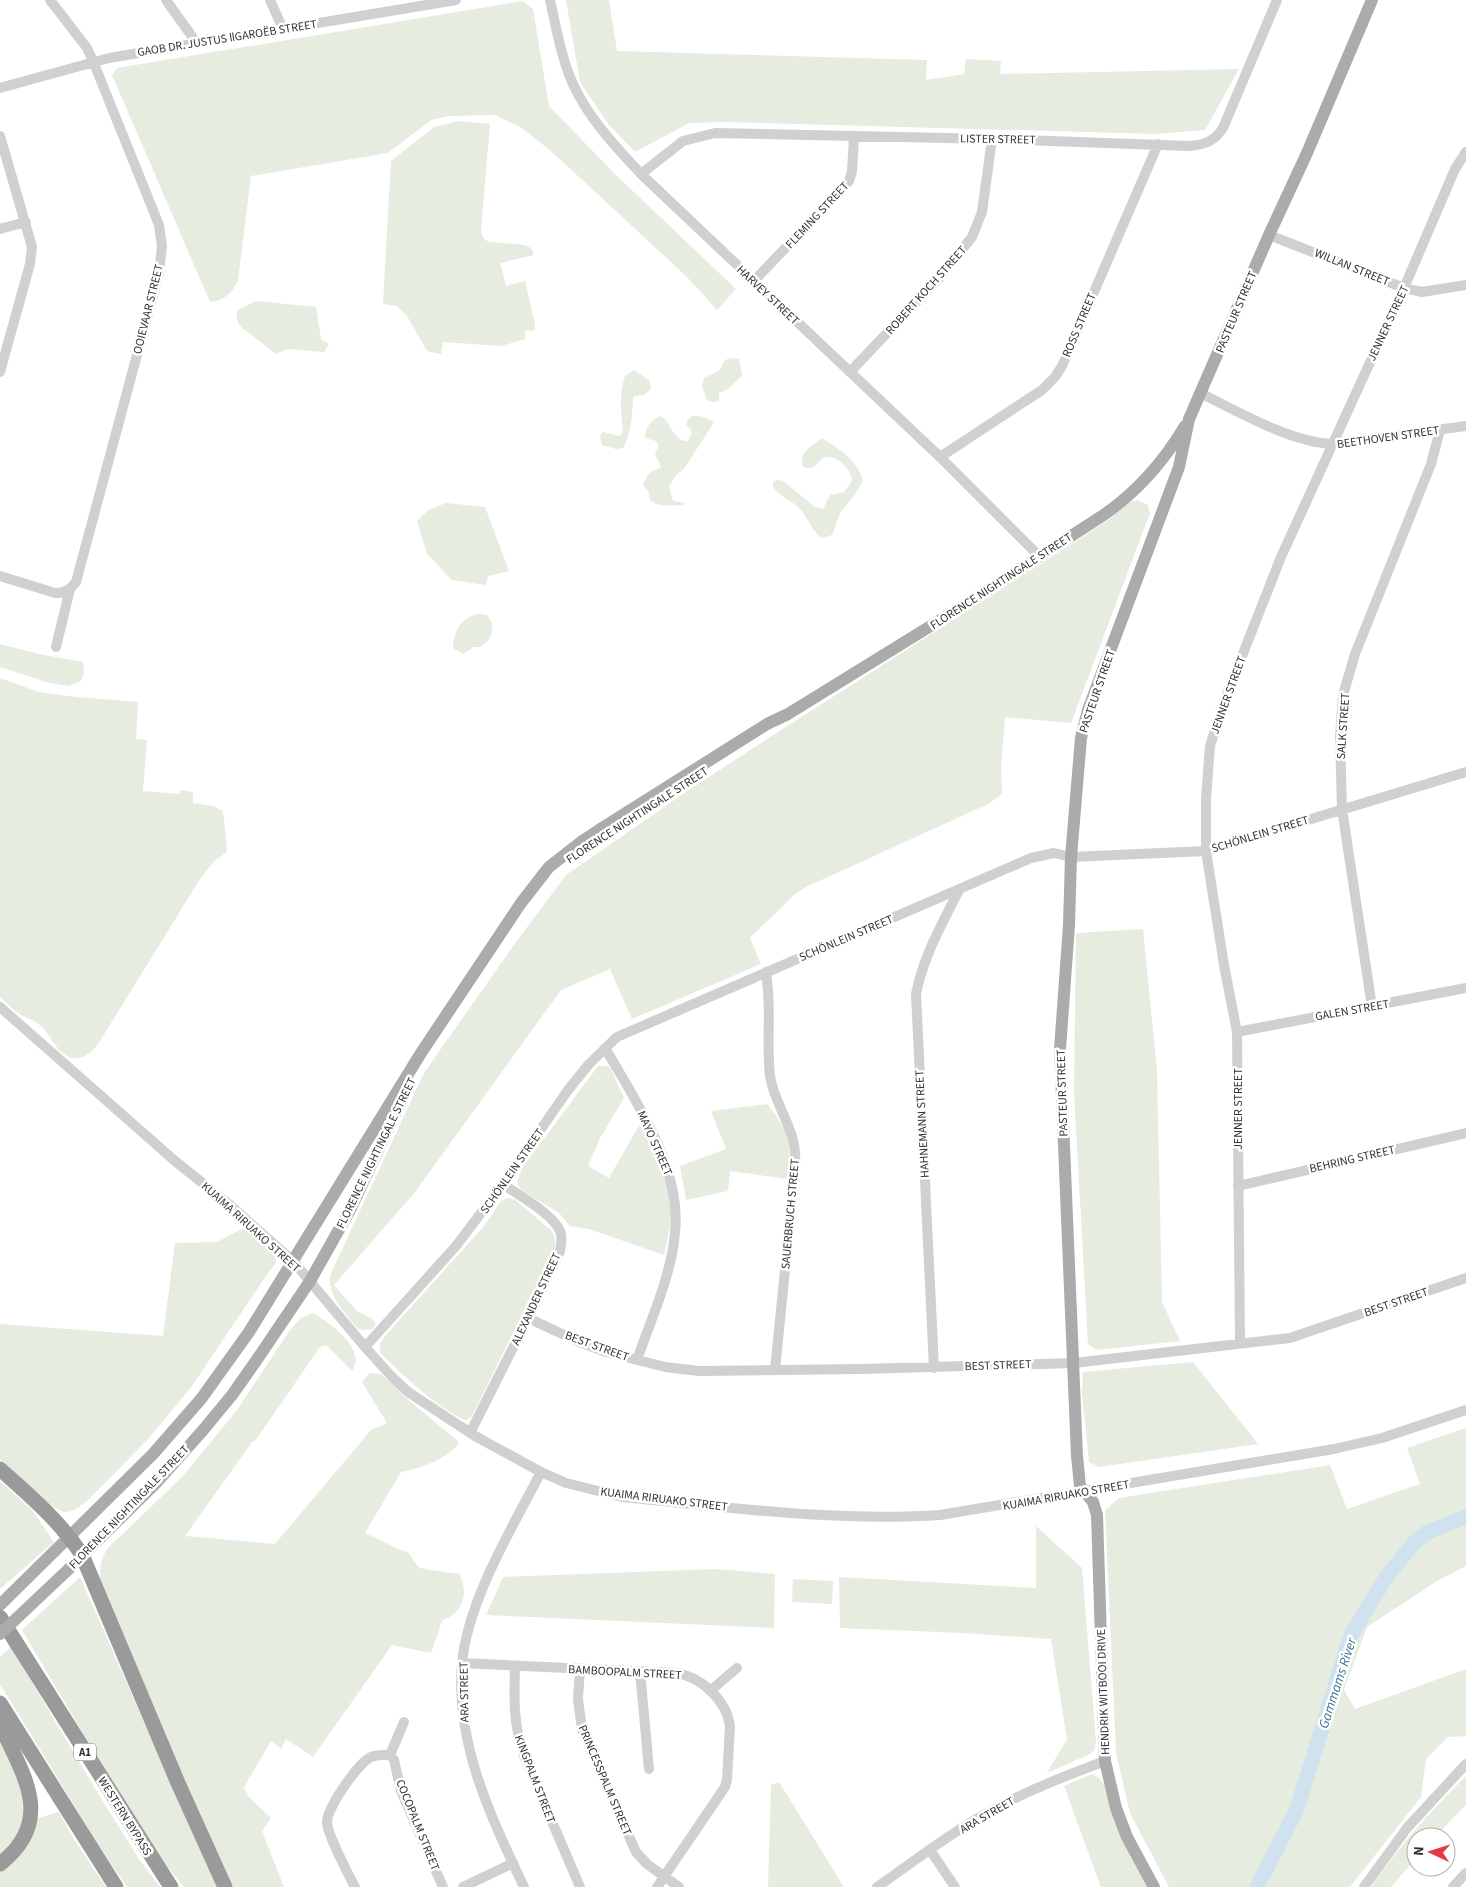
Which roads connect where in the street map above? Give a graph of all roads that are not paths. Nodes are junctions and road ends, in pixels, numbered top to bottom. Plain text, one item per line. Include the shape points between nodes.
1 (50, 0) edge
2 (166, 0) edge
3 (270, 0) edge
4 (456, 0) edge
5 (550, 0) edge
6 (1277, 0) edge
7 (1372, 0) edge
8 (283, 29) junction
9 (196, 42) junction
10 (93, 61) junction
11 (0, 88) edge
12 (0, 136) edge
13 (854, 137) junction
14 (992, 138) junction
15 (1158, 144) junction
16 (1466, 152) edge
17 (641, 174) junction
18 (26, 222) junction
19 (0, 229) edge
20 (1269, 235) junction
21 (754, 281) junction
22 (1466, 285) edge
23 (1404, 288) junction
24 (0, 372) edge
25 (850, 372) junction
26 (1200, 393) junction
27 (1189, 419) junction
28 (1466, 426) edge
29 (1440, 430) junction
30 (1332, 444) junction
31 (940, 457) junction
32 (1155, 467) junction
33 (1174, 479) junction
34 (1039, 556) junction
35 (0, 576) edge
36 (70, 589) junction
37 (56, 647) dead end
38 (788, 714) junction
39 (1466, 772) edge
40 (1342, 809) junction
41 (1206, 851) junction
42 (1071, 857) junction
43 (959, 890) junction
44 (766, 972) junction
45 (1466, 988) edge
46 (0, 1007) edge
47 (1372, 1007) junction
48 (1237, 1032) junction
49 (605, 1048) junction
50 (1466, 1132) edge
51 (503, 1184) junction
52 (1238, 1186) junction
53 (293, 1261) junction
54 (1466, 1278) edge
55 (310, 1281) junction
56 (528, 1318) junction
57 (1240, 1342) junction
58 (365, 1347) junction
59 (637, 1360) junction
60 (1074, 1363) junction
61 (934, 1368) junction
62 (775, 1370) junction
63 (1466, 1410) edge
64 (470, 1433) junction
65 (0, 1469) edge
66 (541, 1472) junction
67 (1084, 1492) junction
68 (70, 1537) junction
69 (77, 1560) junction
70 (0, 1605) edge
71 (0, 1617) edge
72 (0, 1634) edge
73 (462, 1663) junction
74 (515, 1666) junction
75 (737, 1668) dead end
76 (580, 1670) junction
77 (640, 1672) junction
78 (710, 1690) junction
79 (0, 1703) edge
80 (404, 1722) dead end
81 (0, 1724) edge
82 (390, 1755) junction
83 (1105, 1761) junction
84 (1466, 1764) edge
85 (649, 1769) dead end
86 (930, 1850) junction
87 (0, 1864) edge
88 (513, 1864) junction
89 (1466, 1872) edge
90 (664, 1877) junction
91 (116, 1887) edge
92 (171, 1887) edge
93 (225, 1887) edge
94 (355, 1887) edge
95 (443, 1887) edge
96 (463, 1887) edge
97 (524, 1887) edge
98 (580, 1887) edge
99 (657, 1887) edge
100 (678, 1887) edge
101 (877, 1887) edge
102 (955, 1887) edge
103 (1154, 1887) edge
104 (1364, 1887) edge
105 (1453, 1887) edge

1 - 10 street, OOIEVAAR STREET via 87,48
2 - 9 street
3 - 8 street
4 - 8 street, GAOB DR. JUSTUS ǁGAROËB STREET
5 - 17 street, HARVEY STREET via 564,57 583,103 600,128
6 - 15 street, LISTER STREET via 1218,136 1205,144
7 - 20 main road, PASTEUR STREET via 1308,153
8 - 9 street, GAOB DR. JUSTUS ǁGAROËB STREET
9 - 10 street, GAOB DR. JUSTUS ǁGAROËB STREET
10 - 11 street, GAOB DR. JUSTUS ǁGAROËB STREET
10 - 36 street, OOIEVAAR STREET via 159,225 162,246 159,273 76,582
12 - 18 street
13 - 14 street, LISTER STREET
13 - 17 street, LISTER STREET via 705,134 675,146
13 - 21 street, FLEMING STREET via 849,181
14 - 15 street, LISTER STREET
14 - 25 street, ROBERT KOCH STREET via 982,212 972,236 939,278
15 - 31 street, ROSS STREET via 1055,377 1042,390
16 - 23 street, JENNER STREET via 1455,169
17 - 21 street, HARVEY STREET
18 - 19 street
18 - 24 street via 32,247 30,264
20 - 23 street, WILLAN STREET
20 - 26 main road, PASTEUR STREET
21 - 25 street, HARVEY STREET
22 - 23 street, WILLAN STREET via 1422,292
23 - 30 street, JENNER STREET
25 - 31 street, HARVEY STREET
26 - 27 main road, PASTEUR STREET
26 - 30 street, BEETHOVEN STREET via 1304,440
27 - 32 main road, FLORENCE NIGHTINGALE STREET
27 - 33 main road, PASTEUR STREET
28 - 29 street, BEETHOVEN STREET
29 - 30 street, BEETHOVEN STREET
29 - 40 street, SALK STREET via 1431,464 1348,674 1340,737
30 - 41 street, JENNER STREET via 1281,557 1222,707 1210,746
31 - 34 street, HARVEY STREET
32 - 33 main road via 1170,467
32 - 34 main road, FLORENCE NIGHTINGALE STREET via 1116,507
33 - 42 main road, PASTEUR STREET via 1084,726
34 - 38 main road, FLORENCE NIGHTINGALE STREET
35 - 36 street via 55,593
36 - 37 street, OOIEVAAR STREET
38 - 53 main road, FLORENCE NIGHTINGALE STREET via 766,724 602,828 549,867 520,903 421,1053
38 - 55 main road, FLORENCE NIGHTINGALE STREET via 769,730 583,848 540,886 417,1068 350,1210
39 - 40 street, SCHÖNLEIN STREET
40 - 41 street, SCHÖNLEIN STREET
40 - 47 street, SALK STREET
41 - 42 street, SCHÖNLEIN STREET
41 - 48 street, JENNER STREET
42 - 43 street, SCHÖNLEIN STREET via 1054,854 1031,858
42 - 60 main road, PASTEUR STREET via 1060,1058
43 - 44 street, SCHÖNLEIN STREET
43 - 61 street, HAHNEMANN STREET via 926,956 916,994
44 - 49 street, SCHÖNLEIN STREET via 631,1030
44 - 62 street, SAUERBRUCH STREET via 770,1002 770,1076 796,1152
45 - 47 street, GALEN STREET
46 - 53 street, KUAIMA RIRUAKO STREET
47 - 48 street, GALEN STREET
48 - 52 street, JENNER STREET
49 - 51 street, SCHÖNLEIN STREET via 568,1090
49 - 59 street, MAYO STREET via 667,1165 675,1200 671,1255
50 - 52 street, BEHRING STREET
51 - 56 street, ALEXANDER STREET via 553,1222 562,1241
51 - 58 street, SCHÖNLEIN STREET via 456,1246
52 - 57 street, JENNER STREET
53 - 55 street, KUAIMA RIRUAKO STREET
53 - 68 main road, FLORENCE NIGHTINGALE STREET via 249,1332 201,1399 153,1454
54 - 57 street, BEST STREET via 1290,1338
55 - 58 street, KUAIMA RIRUAKO STREET
55 - 69 main road, FLORENCE NIGHTINGALE STREET via 210,1422 156,1482
56 - 59 street, BEST STREET via 577,1341
56 - 64 street, ALEXANDER STREET
57 - 60 street, BEST STREET
58 - 64 street, KUAIMA RIRUAKO STREET via 408,1392
59 - 62 street, BEST STREET via 699,1371
60 - 61 street, BEST STREET
60 - 67 main road, PASTEUR STREET via 1077,1456 1080,1486
61 - 62 street, BEST STREET
63 - 67 street, KUAIMA RIRUAKO STREET via 1382,1438
64 - 66 street, KUAIMA RIRUAKO STREET
65 - 68 highway
66 - 67 street, KUAIMA RIRUAKO STREET via 566,1483 622,1497 780,1512 886,1517 940,1515
66 - 73 street, ARA STREET via 488,1578 466,1640
67 - 83 main road, HENDRIK WITBOOI DRIVE via 1093,1502 1097,1514
68 - 69 highway
68 - 70 main road, FLORENCE NIGHTINGALE STREET
69 - 72 main road, FLORENCE NIGHTINGALE STREET, bridge
69 - 93 highway
71 - 92 highway, WESTERN BYPASS / A1
73 - 74 street, BAMBOOPALM STREET
73 - 88 street, ARA STREET via 463,1713 470,1757
74 - 76 street, BAMBOOPALM STREET
74 - 98 street, KINGPALM STREET via 513,1706 518,1738
75 - 78 street
76 - 77 street, BAMBOOPALM STREET
76 - 90 street, PRINCESSPALM STREET via 578,1699 582,1730 636,1852
77 - 78 street, BAMBOOPALM STREET via 684,1674
77 - 85 street
78 - 90 street, BAMBOOPALM STREET via 729,1719 727,1779 725,1787
79 - 91 highway
80 - 82 street
81 - 87 highway via 26,1780 31,1823 19,1846
82 - 94 street via 372,1756 366,1760 328,1813 327,1827
82 - 95 street, COCOPALM STREET via 401,1791
83 - 86 street, ARA STREET via 996,1808
83 - 103 main road, HENDRIK WITBOOI DRIVE via 1116,1808 1127,1837
84 - 104 street via 1407,1828
86 - 101 street, ARA STREET
86 - 102 street
88 - 96 street
88 - 97 street, ARA STREET
89 - 105 street
90 - 99 street, BAMBOOPALM STREET
90 - 100 street, PRINCESSPALM STREET

